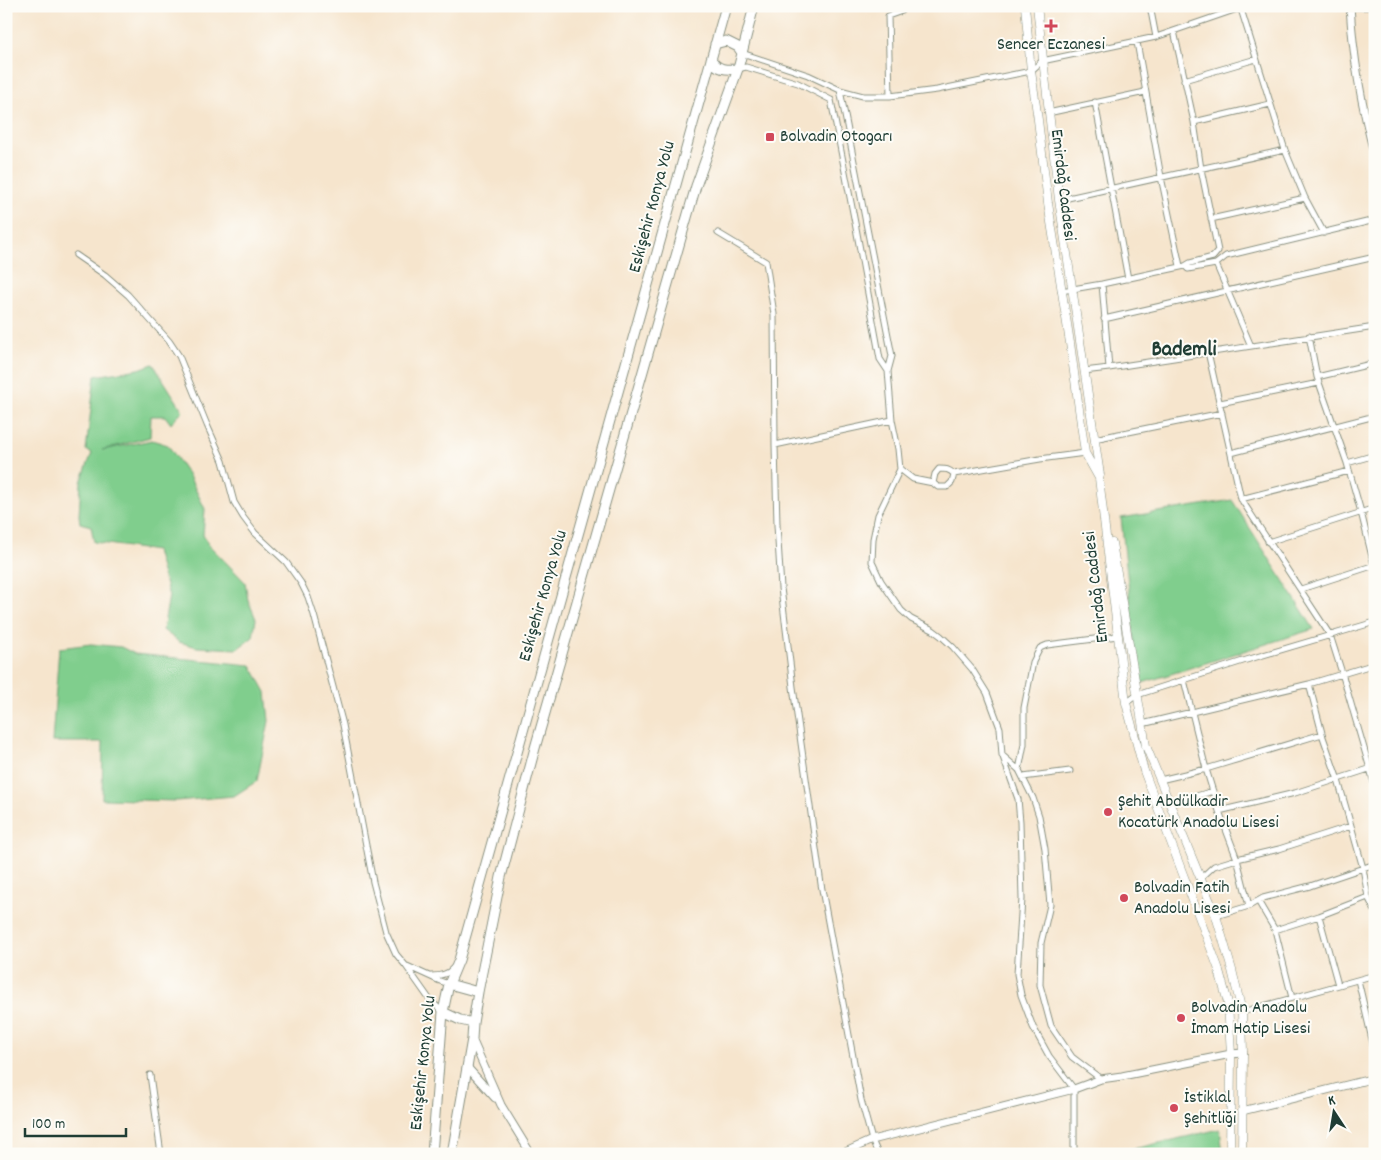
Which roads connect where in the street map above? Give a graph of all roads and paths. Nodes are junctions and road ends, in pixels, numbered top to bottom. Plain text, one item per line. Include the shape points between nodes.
1 (726, 6) edge
2 (754, 6) edge
3 (1025, 6) edge
4 (1036, 6) edge
5 (1150, 6) edge
6 (1350, 6) edge
7 (1242, 7) edge
8 (1375, 8) edge
9 (902, 11) dead end
10 (1174, 31) junction
11 (1156, 37) junction
12 (1137, 42) junction
13 (713, 52) junction
14 (742, 53) junction
15 (1256, 59) junction
16 (1042, 62) junction
17 (738, 69) junction
18 (1031, 71) junction
19 (1184, 80) junction
20 (840, 90) junction
21 (1145, 92) junction
22 (890, 96) junction
23 (830, 100) junction
24 (1095, 102) junction
25 (1270, 104) junction
26 (1048, 113) junction
27 (1194, 122) junction
28 (1285, 150) junction
29 (1375, 156) edge
30 (1201, 169) junction
31 (1161, 177) junction
32 (1111, 188) junction
33 (1305, 198) junction
34 (1059, 200) junction
35 (1211, 219) junction
36 (1375, 220) edge
37 (718, 233) dead end
38 (1324, 233) junction
39 (76, 255) dead end
40 (1375, 256) edge
41 (1216, 264) junction
42 (1182, 266) junction
43 (1128, 278) junction
44 (1102, 284) junction
45 (1072, 290) junction
46 (1061, 291) junction
47 (1228, 291) junction
48 (1104, 319) junction
49 (1375, 326) edge
50 (1309, 336) junction
51 (1251, 346) junction
52 (1208, 352) junction
53 (1375, 364) edge
54 (1109, 368) junction
55 (888, 371) junction
56 (1084, 371) junction
57 (1316, 377) junction
58 (1318, 383) junction
59 (1220, 403) junction
60 (1222, 413) junction
61 (1375, 416) edge
62 (892, 420) junction
63 (1334, 426) junction
64 (1094, 439) junction
65 (775, 445) junction
66 (1231, 453) junction
67 (1085, 454) junction
68 (1375, 455) edge
69 (1347, 463) junction
70 (900, 469) junction
71 (1350, 471) junction
72 (954, 474) junction
73 (933, 483) junction
74 (1241, 499) junction
75 (1375, 508) edge
76 (1361, 512) junction
77 (1268, 542) junction
78 (1374, 567) edge
79 (1301, 589) junction
80 (1375, 622) edge
81 (1330, 635) junction
82 (1118, 636) junction
83 (1375, 664) edge
84 (1342, 673) junction
85 (1184, 680) junction
86 (1309, 684) junction
87 (1137, 695) junction
88 (1126, 703) junction
89 (1193, 712) junction
90 (1142, 724) junction
91 (1322, 734) junction
92 (1002, 755) junction
93 (1372, 768) edge
94 (1206, 769) junction
95 (1019, 770) junction
96 (1070, 771) dead end
97 (1023, 777) junction
98 (1160, 780) junction
99 (1338, 780) junction
100 (1375, 786) edge
101 (1213, 790) junction
102 (1170, 804) junction
103 (1219, 811) junction
104 (1351, 826) junction
105 (1237, 858) junction
106 (1375, 864) edge
107 (1363, 868) junction
108 (1200, 879) junction
109 (1368, 897) junction
110 (1258, 901) junction
111 (1249, 906) junction
112 (1375, 911) edge
113 (1216, 916) junction
114 (1319, 916) junction
115 (1275, 930) junction
116 (459, 960) junction
117 (406, 966) junction
118 (1375, 975) edge
119 (428, 976) junction
120 (1358, 980) junction
121 (449, 984) junction
122 (1338, 985) junction
123 (478, 992) junction
124 (1292, 998) junction
125 (443, 1012) junction
126 (1242, 1012) junction
127 (473, 1023) junction
128 (472, 1038) junction
129 (1375, 1052) edge
130 (1243, 1053) junction
131 (1231, 1054) junction
132 (467, 1066) junction
133 (150, 1076) dead end
134 (1375, 1078) edge
135 (1101, 1079) junction
136 (1074, 1089) junction
137 (500, 1104) junction
138 (1242, 1111) junction
139 (872, 1140) junction
140 (161, 1154) edge
141 (432, 1154) edge
142 (452, 1154) edge
143 (531, 1154) edge
144 (841, 1154) edge
145 (878, 1154) edge
146 (1074, 1154) edge
147 (1230, 1154) edge
148 (1242, 1154) edge

1 - 13 highway, Eskişehir Konya Yolu
2 - 14 highway
3 - 18 main road, Emirdağ Caddesi
4 - 16 main road, Emirdağ Caddesi
5 - 11 street
6 - 8 street
6 - 29 street via 1354,52
7 - 10 street
7 - 15 street
9 - 22 street via 888,16
10 - 11 street
10 - 19 street
11 - 12 street
12 - 16 street
12 - 21 street
13 - 14 highway via 726,41
13 - 17 highway via 714,64 718,67
13 - 116 highway, Eskişehir Konya Yolu
14 - 17 highway
14 - 20 street via 808,75
15 - 19 street
15 - 25 street
16 - 18 street
16 - 26 main road, Emirdağ Caddesi
17 - 23 street via 746,67 798,83
17 - 123 highway via 696,186 535,748 501,877
18 - 22 street
18 - 46 main road, Emirdağ Caddesi
19 - 27 street
20 - 22 street via 863,96
20 - 23 street
20 - 55 street via 892,356
21 - 24 street
21 - 31 street
23 - 55 street via 880,360
24 - 26 street
24 - 32 street
25 - 27 street
25 - 28 street
26 - 34 main road, Emirdağ Caddesi
27 - 30 street
28 - 30 street
28 - 33 street
30 - 31 street
30 - 35 street
31 - 32 street
31 - 42 street
32 - 34 street
32 - 43 street
33 - 35 street
33 - 38 street
34 - 45 main road, Emirdağ Caddesi
35 - 42 street via 1218,251 1213,257
36 - 38 street
37 - 65 street via 766,262 774,314
38 - 41 street via 1226,256
39 - 117 street via 128,295 169,341 179,356 223,461 234,502 255,533 286,562 308,597 343,725 373,882 386,932 396,954
40 - 47 street
41 - 42 street via 1188,269
41 - 47 street
42 - 43 street
43 - 44 street
44 - 45 street
44 - 48 street
45 - 46 street
45 - 56 main road, Emirdağ Caddesi
46 - 67 main road, Emirdağ Caddesi
47 - 48 street
47 - 51 street
48 - 54 street
49 - 50 street
50 - 51 street
50 - 57 street
51 - 52 street
52 - 54 street
52 - 59 street
53 - 57 street
54 - 56 street
55 - 62 street
56 - 64 main road, Emirdağ Caddesi
57 - 58 street
58 - 59 street
58 - 63 street
59 - 60 street
60 - 64 street
60 - 66 street
61 - 63 street
62 - 65 street
62 - 70 street
63 - 66 street
63 - 69 street
64 - 87 main road, Emirdağ Caddesi
65 - 139 street via 781,588 793,687 821,884 861,1100
66 - 74 street
67 - 72 street
67 - 82 main road, Emirdağ Caddesi via 1099,478
68 - 69 street
69 - 71 street
70 - 73 street via 913,479
70 - 92 street via 878,515 872,562 901,610 941,636 972,668 987,693 1000,728
71 - 74 street
71 - 76 street
72 - 73 street via 947,486 938,487
72 - 73 street via 950,470 939,470
74 - 77 street
75 - 76 street
76 - 77 street
76 - 78 street
77 - 79 street
78 - 79 street
79 - 81 street
80 - 81 street
81 - 84 street
81 - 85 street
82 - 88 main road, Emirdağ Caddesi
82 - 95 street via 1040,648 1033,662 1024,708 1024,744
83 - 84 street
84 - 86 street
84 - 93 street
85 - 87 street
85 - 89 street
86 - 89 street
86 - 91 street
87 - 88 street
87 - 90 main road, Emirdağ Caddesi
88 - 131 main road, Emirdağ Caddesi via 1144,771 1218,967 1228,1003
89 - 90 street
89 - 94 street
90 - 98 main road, Emirdağ Caddesi via 1146,746
91 - 94 street
91 - 99 street
92 - 95 street
92 - 136 street via 1018,799 1020,822 1022,899 1017,974 1021,995 1049,1056
93 - 99 street
93 - 100 street
94 - 98 street
94 - 101 street
95 - 97 street
96 - 97 street
97 - 135 street via 1039,816 1048,879 1050,905 1041,943 1040,985 1051,1026 1072,1057
98 - 102 main road, Emirdağ Caddesi
99 - 103 street
99 - 104 street
101 - 102 street
101 - 103 street
102 - 108 main road, Emirdağ Caddesi
103 - 105 street
104 - 105 street via 1279,849
104 - 107 street
105 - 108 street via 1214,866
105 - 111 street
106 - 107 street
107 - 109 street
107 - 110 street
108 - 113 main road, Emirdağ Caddesi
109 - 112 street
109 - 114 street
110 - 111 street
110 - 115 street
111 - 113 street
113 - 126 main road, Emirdağ Caddesi
114 - 115 street
114 - 122 street
115 - 124 street
116 - 119 street via 451,971 442,976
116 - 121 highway, Eskişehir Konya Yolu
117 - 119 street
117 - 125 street via 430,1000
118 - 120 street
119 - 121 street
120 - 122 street
120 - 129 street
121 - 123 highway
121 - 125 highway, Eskişehir Konya Yolu
122 - 124 street
123 - 127 highway
124 - 126 street
125 - 127 highway
125 - 141 highway, Eskişehir Konya Yolu
126 - 130 main road, Emirdağ Caddesi
127 - 128 highway
128 - 132 highway
128 - 137 street
130 - 131 street
130 - 138 main road, Emirdağ Caddesi
131 - 135 street
131 - 147 main road, Emirdağ Caddesi
132 - 137 street
132 - 142 highway
133 - 140 street
134 - 138 street
135 - 136 street
136 - 139 street
136 - 146 street
137 - 143 street
138 - 148 main road, Emirdağ Caddesi
139 - 144 street
139 - 145 street

